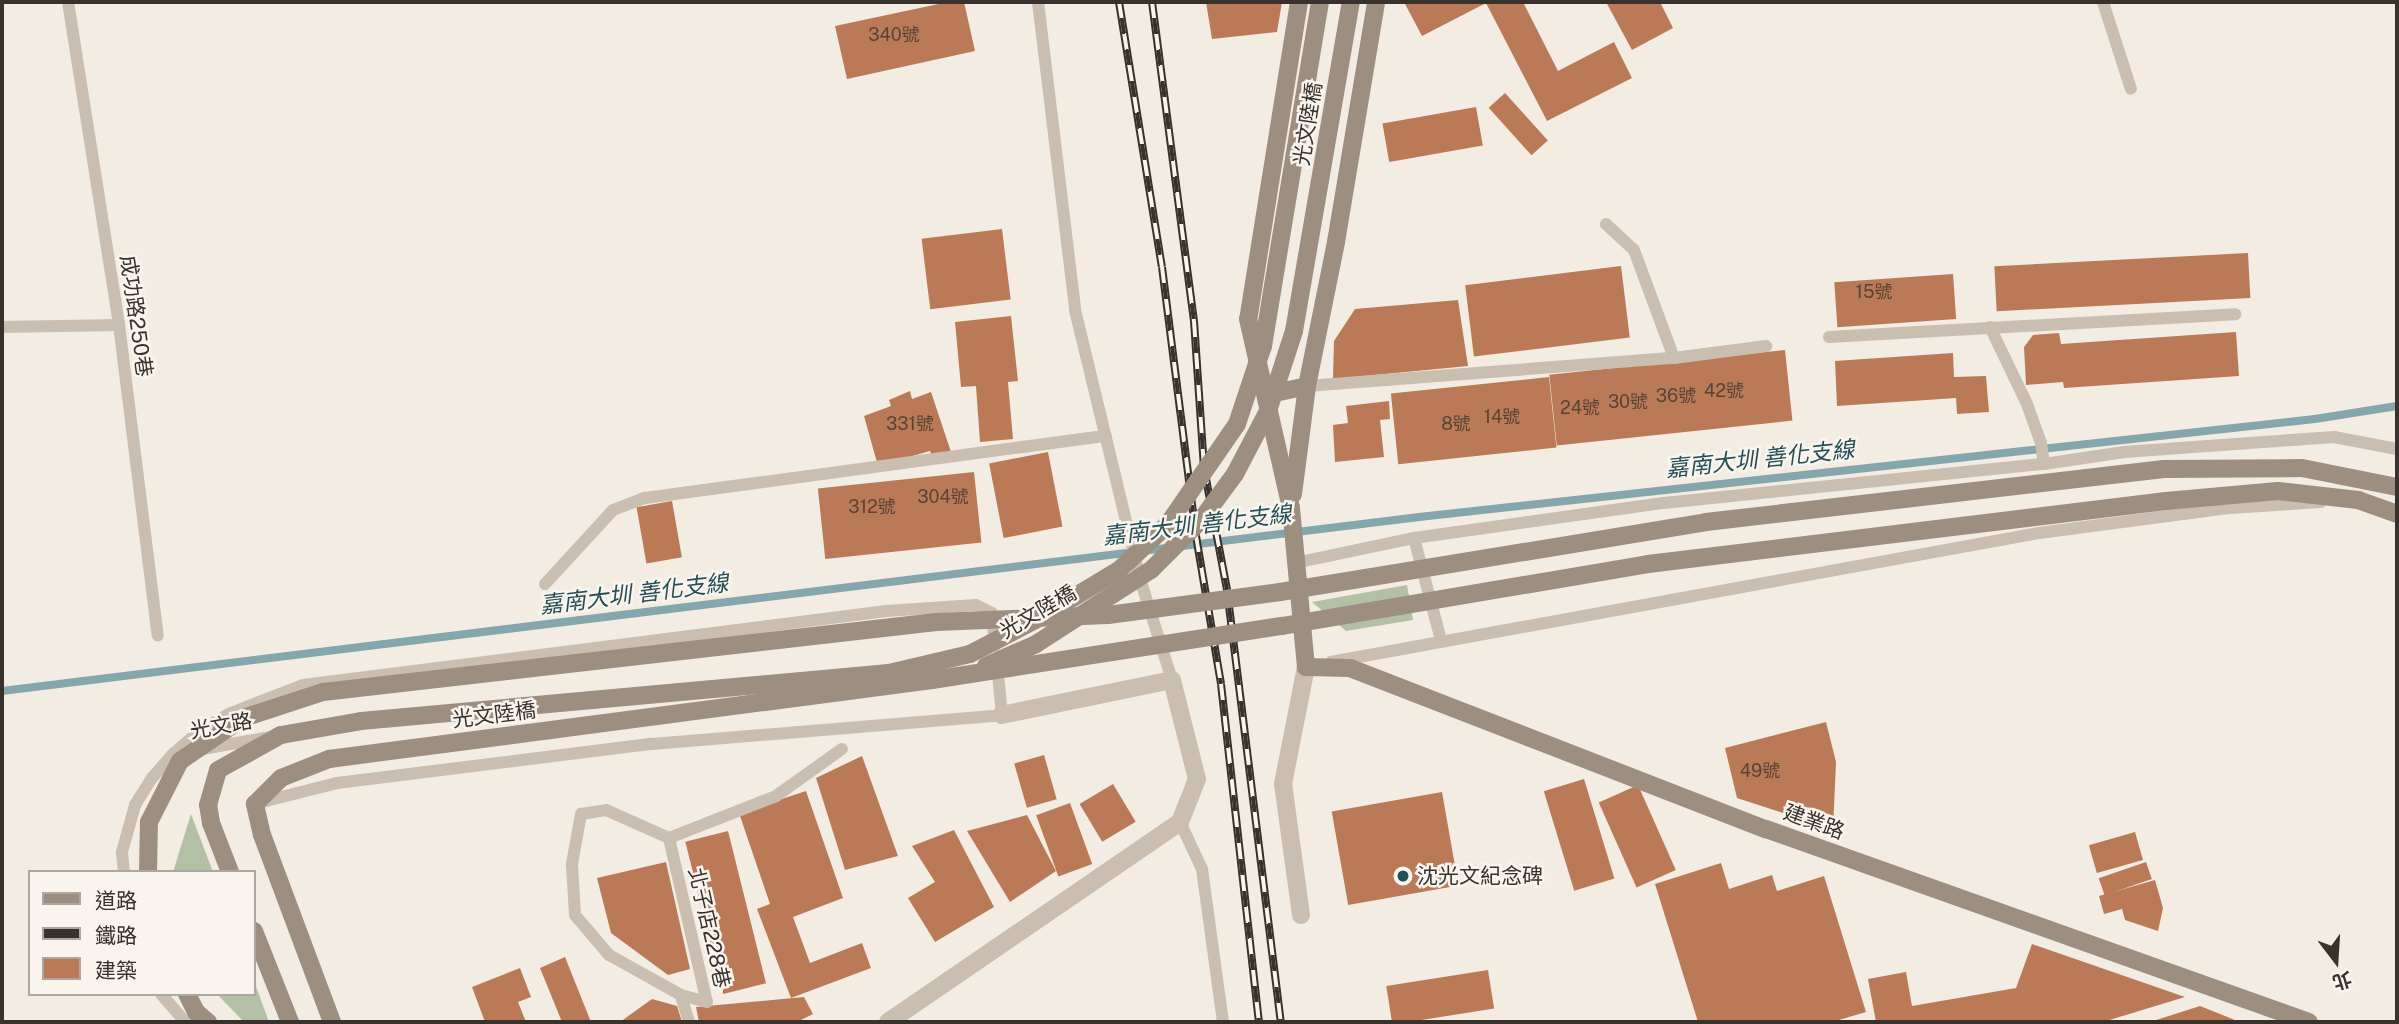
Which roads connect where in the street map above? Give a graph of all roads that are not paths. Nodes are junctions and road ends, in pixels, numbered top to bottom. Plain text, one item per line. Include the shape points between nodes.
1 (68, 2) edge
2 (1038, 2) edge
3 (1299, 2) edge
4 (1320, 2) edge
5 (1351, 2) edge
6 (1376, 2) edge
7 (2103, 2) edge
8 (2131, 89) dead end
9 (1606, 224) dead end
10 (2235, 314) dead end
11 (119, 326) junction
12 (2, 327) edge
13 (1990, 327) junction
14 (1829, 338) dead end
15 (1766, 346) dead end
16 (1674, 358) junction
17 (1307, 386) junction
18 (1266, 395) junction
19 (1106, 436) junction
20 (2397, 449) edge
21 (2044, 464) junction
22 (2397, 487) edge
23 (2358, 500) junction
24 (1291, 508) junction
25 (2397, 514) edge
26 (1413, 538) junction
27 (1295, 563) junction
28 (545, 584) dead end
29 (159, 636) dead end
30 (1441, 640) junction
31 (1306, 667) junction
32 (932, 680) junction
33 (1172, 680) junction
34 (1002, 715) junction
35 (281, 735) junction
36 (842, 749) dead end
37 (173, 754) junction
38 (255, 804) junction
39 (1180, 822) junction
40 (669, 838) junction
41 (124, 870) edge
42 (148, 870) edge
43 (229, 870) edge
44 (1301, 915) dead end
45 (256, 936) edge
46 (681, 995) junction
47 (163, 996) edge
48 (188, 996) edge
49 (185, 1022) edge
50 (208, 1022) edge
51 (290, 1022) edge
52 (332, 1022) edge
53 (689, 1022) edge
54 (890, 1022) edge
55 (1223, 1022) edge
56 (2309, 1022) edge

1 - 11 lane, 成功路250巷
2 - 19 lane via 1075,310
3 - 18 street via 1248,319
4 - 35 street, 光文陸橋, bridge via 1263,346 1237,424 1168,524 1119,570 970,654 889,673 361,721
5 - 32 street, 光文陸橋, bridge via 1294,331 1268,411 1235,474 1201,520 1151,570 1036,644 975,670
6 - 17 street
7 - 8 lane
9 - 16 lane via 1634,250
10 - 13 lane
11 - 12 lane
11 - 29 lane, 成功路250巷
13 - 14 lane
13 - 21 lane via 2041,443
15 - 16 lane
16 - 17 lane
17 - 18 street
17 - 24 street
18 - 24 street
19 - 28 lane via 645,498 613,510
19 - 33 lane, bridge via 1140,579
20 - 21 lane via 2334,437 2124,452
21 - 26 lane via 1664,503
22 - 42 street, bridge via 2302,468 2164,469 1706,522 1280,592 1108,615 936,622 323,692 243,718 180,761 149,822
23 - 25 street
23 - 30 lane via 2230,508 2039,533
23 - 32 street, bridge via 2278,491 2166,501 1648,564
24 - 27 street
26 - 27 lane
26 - 30 lane
27 - 31 street
30 - 31 lane
31 - 44 street via 1283,784
31 - 56 street, 建業路 via 1350,668 1766,829
32 - 38 street, 光文陸橋 via 329,759 281,778
33 - 34 street
33 - 39 street via 1197,779
34 - 37 lane via 992,613 976,605 886,611 303,685 231,713
34 - 38 lane via 652,744 337,783
35 - 37 lane, 光文路
35 - 43 street, 光文陸橋 via 218,769 208,805
36 - 40 lane via 776,796
37 - 41 lane, 光文路 via 135,805 122,852
38 - 52 street via 262,835
39 - 54 street
39 - 55 lane via 1202,869
40 - 46 lane, 北子店228巷 via 707,1002
40 - 46 lane, 北子店228巷 via 606,810 580,814 572,864 575,915 609,955
45 - 51 street
46 - 53 lane, 北子店228巷
47 - 49 lane
48 - 50 street

